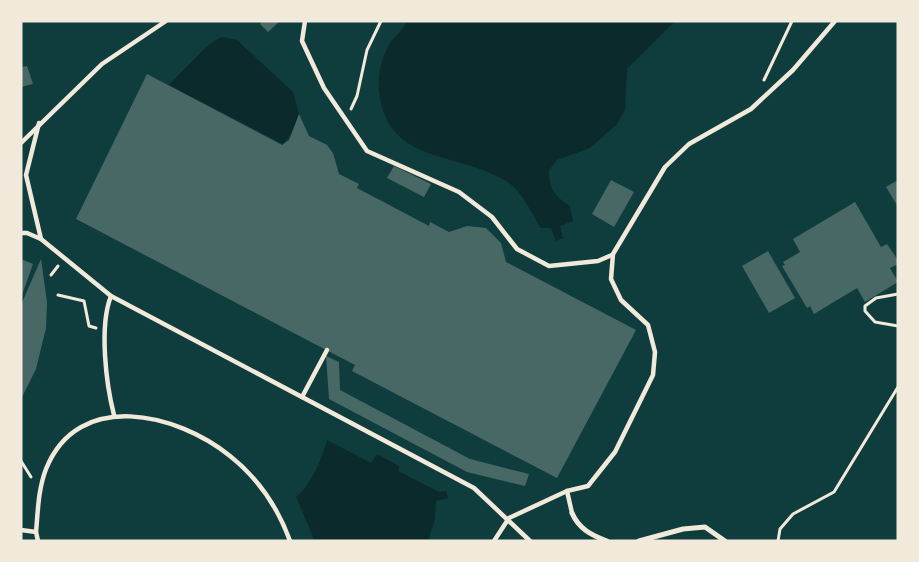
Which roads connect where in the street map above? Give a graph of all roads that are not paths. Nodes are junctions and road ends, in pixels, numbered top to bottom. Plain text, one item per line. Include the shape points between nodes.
1 (166, 21) edge
2 (305, 21) edge
3 (835, 21) edge
4 (39, 123) junction
5 (21, 143) edge
6 (21, 233) edge
7 (41, 239) junction
8 (613, 254) junction
9 (111, 296) junction
10 (327, 350) dead end
11 (303, 397) junction
12 (114, 415) junction
13 (567, 491) junction
14 (572, 513) joint
15 (509, 518) junction
16 (21, 530) edge
17 (36, 532) junction
18 (38, 541) edge
19 (290, 541) edge
20 (494, 541) edge
21 (530, 541) edge
22 (607, 541) edge
23 (639, 541) edge
24 (725, 541) edge

1 - 4 lane via 102,64
2 - 8 lane via 302,41 324,88 367,151 459,192 492,218 517,249 549,266 598,261
3 - 8 lane via 793,70 751,109 689,144 665,167
4 - 5 lane
4 - 7 lane via 26,175
6 - 7 lane
7 - 9 lane
8 - 13 lane via 611,279 621,300 648,325 655,352 654,375 615,452 588,486
9 - 11 lane
9 - 12 lane via 106,331 109,396
10 - 11 lane
11 - 15 lane via 474,488
12 - 17 lane via 80,428 57,450 46,468 39,492
12 - 19 lane via 154,419 183,428 231,456 264,490
13 - 14 lane
13 - 15 lane
14 - 22 street via 590,535
15 - 20 lane
15 - 21 lane
16 - 17 lane
17 - 18 lane
23 - 24 street via 705,527

